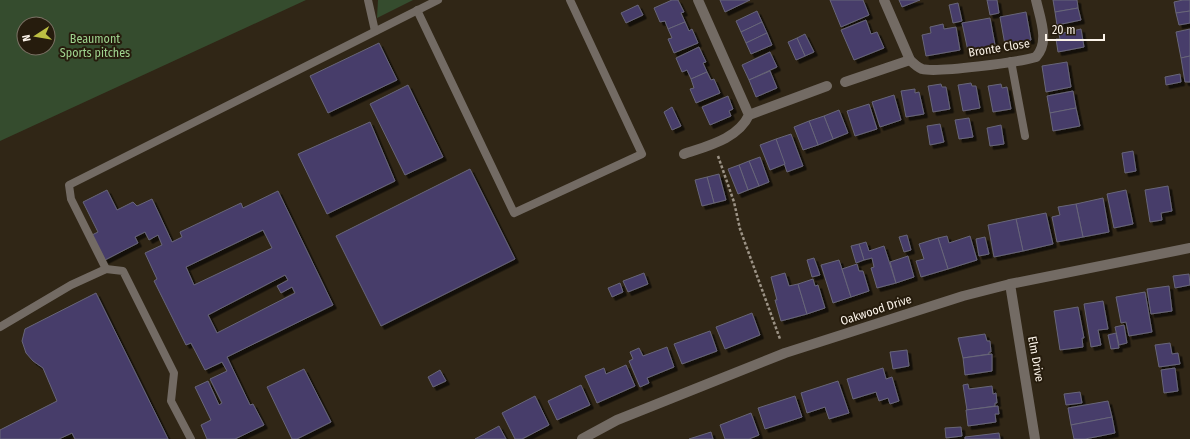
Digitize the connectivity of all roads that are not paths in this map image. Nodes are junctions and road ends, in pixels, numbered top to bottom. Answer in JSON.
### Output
{"nodes":[{"id":1,"x":368,"y":0,"type":"edge"},
{"id":2,"x":438,"y":0,"type":"edge"},
{"id":3,"x":570,"y":0,"type":"edge"},
{"id":4,"x":698,"y":0,"type":"edge"},
{"id":5,"x":884,"y":0,"type":"edge"},
{"id":6,"x":1036,"y":0,"type":"edge"},
{"id":7,"x":417,"y":10,"type":"junction"},
{"id":8,"x":375,"y":31,"type":"junction"},
{"id":9,"x":910,"y":60,"type":"junction"},
{"id":10,"x":1011,"y":61,"type":"junction"},
{"id":11,"x":845,"y":82,"type":"dead end"},
{"id":12,"x":827,"y":86,"type":"dead end"},
{"id":13,"x":749,"y":115,"type":"junction"},
{"id":14,"x":1025,"y":136,"type":"dead end"},
{"id":15,"x":684,"y":154,"type":"dead end"},
{"id":16,"x":1190,"y":248,"type":"edge"},
{"id":17,"x":106,"y":270,"type":"junction"},
{"id":18,"x":1010,"y":284,"type":"junction"},
{"id":19,"x":0,"y":327,"type":"edge"},
{"id":20,"x":190,"y":439,"type":"edge"},
{"id":21,"x":582,"y":439,"type":"edge"},
{"id":22,"x":1035,"y":439,"type":"edge"}],
"edges":[{"from":1,"to":8,"type":"lane"},
{"from":2,"to":7,"type":"lane"},
{"from":3,"to":7,"type":"lane"},
{"from":4,"to":13,"type":"street"},
{"from":5,"to":9,"type":"street"},
{"from":6,"to":10,"type":"street","name":"Bronte Close"},
{"from":7,"to":8,"type":"lane"},
{"from":8,"to":17,"type":"lane"},
{"from":9,"to":10,"type":"street","name":"Bronte Close"},
{"from":9,"to":11,"type":"street"},
{"from":10,"to":14,"type":"lane"},
{"from":12,"to":13,"type":"street"},
{"from":13,"to":15,"type":"street"},
{"from":16,"to":18,"type":"street","name":"Oakwood Drive"},
{"from":17,"to":19,"type":"lane"},
{"from":17,"to":20,"type":"lane"},
{"from":18,"to":21,"type":"street","name":"Oakwood Drive"},
{"from":18,"to":22,"type":"street","name":"Elm Drive"}]}
